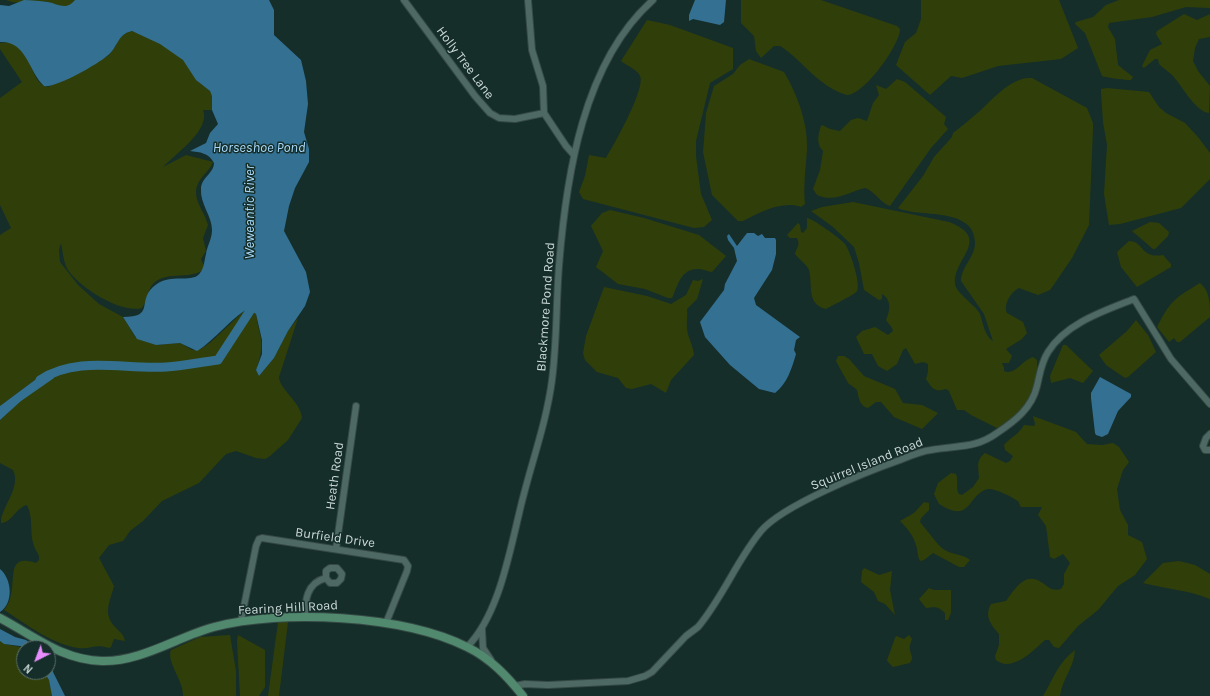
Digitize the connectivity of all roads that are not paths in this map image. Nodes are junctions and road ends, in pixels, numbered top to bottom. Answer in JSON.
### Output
{"nodes":[{"id":1,"x":404,"y":0,"type":"edge"},
{"id":2,"x":528,"y":0,"type":"edge"},
{"id":3,"x":654,"y":0,"type":"edge"},
{"id":4,"x":544,"y":113,"type":"junction"},
{"id":5,"x":574,"y":156,"type":"junction"},
{"id":6,"x":1210,"y":404,"type":"edge"},
{"id":7,"x":356,"y":406,"type":"dead end"},
{"id":8,"x":1210,"y":434,"type":"edge"},
{"id":9,"x":1210,"y":450,"type":"edge"},
{"id":10,"x":336,"y":549,"type":"junction"},
{"id":11,"x":326,"y":578,"type":"dead end"},
{"id":12,"x":304,"y":618,"type":"junction"},
{"id":13,"x":0,"y":619,"type":"edge"},
{"id":14,"x":241,"y":621,"type":"junction"},
{"id":15,"x":386,"y":623,"type":"junction"},
{"id":16,"x":482,"y":629,"type":"junction"},
{"id":17,"x":467,"y":647,"type":"junction"},
{"id":18,"x":495,"y":665,"type":"junction"},
{"id":19,"x":515,"y":686,"type":"junction"},
{"id":20,"x":523,"y":696,"type":"edge"}],
"edges":[{"from":1,"to":4,"type":"street","name":"Holly Tree Lane"},
{"from":2,"to":4,"type":"street"},
{"from":3,"to":5,"type":"street","name":"Blackmore Pond Road"},
{"from":4,"to":5,"type":"street"},
{"from":5,"to":16,"type":"street","name":"Blackmore Pond Road"},
{"from":6,"to":19,"type":"street","name":"Squirrel Island Road"},
{"from":7,"to":10,"type":"street","name":"Heath Road"},
{"from":8,"to":9,"type":"street"},
{"from":10,"to":14,"type":"street","name":"Burfield Drive"},
{"from":10,"to":15,"type":"street","name":"Burfield Drive"},
{"from":11,"to":12,"type":"street"},
{"from":12,"to":14,"type":"main road","name":"Fearing Hill Road"},
{"from":12,"to":15,"type":"main road","name":"Fearing Hill Road"},
{"from":13,"to":14,"type":"main road","name":"Fearing Hill Road"},
{"from":15,"to":17,"type":"main road","name":"Fearing Hill Road"},
{"from":16,"to":17,"type":"street","name":"Blackmore Pond Road"},
{"from":16,"to":18,"type":"street","name":"Blackmore Pond Road"},
{"from":17,"to":18,"type":"main road","name":"Fearing Hill Road"},
{"from":18,"to":19,"type":"main road","name":"Fearing Hill Road"},
{"from":19,"to":20,"type":"main road","name":"Fearing Hill Road"}]}
